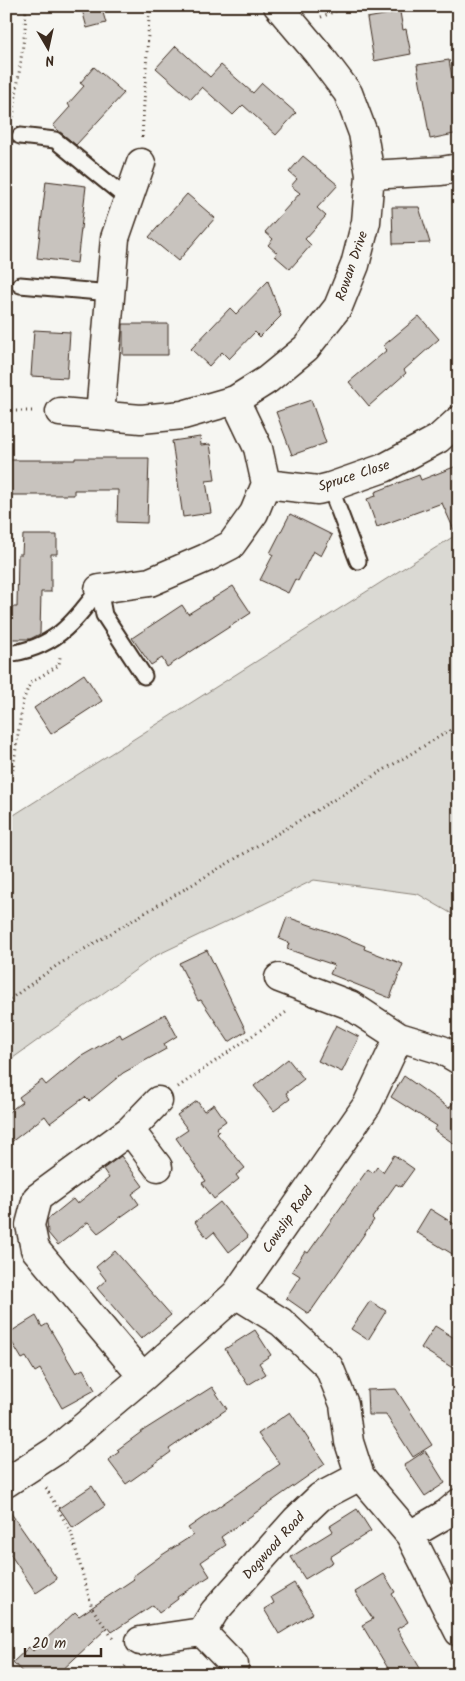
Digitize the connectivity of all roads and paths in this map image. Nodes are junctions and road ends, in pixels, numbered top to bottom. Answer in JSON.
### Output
{"nodes":[{"id":1,"x":26,"y":6,"type":"edge"},
{"id":2,"x":152,"y":6,"type":"edge"},
{"id":3,"x":278,"y":6,"type":"edge"},
{"id":4,"x":14,"y":135,"type":"junction"},
{"id":5,"x":6,"y":163,"type":"edge"},
{"id":6,"x":141,"y":163,"type":"joint"},
{"id":7,"x":459,"y":168,"type":"edge"},
{"id":8,"x":370,"y":175,"type":"junction"},
{"id":9,"x":129,"y":200,"type":"junction"},
{"id":10,"x":20,"y":285,"type":"dead end"},
{"id":11,"x":110,"y":293,"type":"junction"},
{"id":12,"x":235,"y":400,"type":"junction"},
{"id":13,"x":60,"y":412,"type":"dead end"},
{"id":14,"x":100,"y":415,"type":"junction"},
{"id":15,"x":459,"y":420,"type":"edge"},
{"id":16,"x":266,"y":484,"type":"junction"},
{"id":17,"x":330,"y":487,"type":"junction"},
{"id":18,"x":358,"y":561,"type":"dead end"},
{"id":19,"x":99,"y":589,"type":"junction"},
{"id":20,"x":60,"y":635,"type":"junction"},
{"id":21,"x":6,"y":654,"type":"edge"},
{"id":22,"x":144,"y":676,"type":"dead end"},
{"id":23,"x":459,"y":725,"type":"edge"},
{"id":24,"x":6,"y":784,"type":"edge"},
{"id":25,"x":280,"y":978,"type":"dead end"},
{"id":26,"x":315,"y":992,"type":"junction"},
{"id":27,"x":6,"y":1002,"type":"edge"},
{"id":28,"x":399,"y":1037,"type":"junction"},
{"id":29,"x":459,"y":1060,"type":"edge"},
{"id":30,"x":158,"y":1101,"type":"joint"},
{"id":31,"x":130,"y":1130,"type":"junction"},
{"id":32,"x":158,"y":1166,"type":"dead end"},
{"id":33,"x":236,"y":1294,"type":"junction"},
{"id":34,"x":143,"y":1377,"type":"junction"},
{"id":35,"x":33,"y":1465,"type":"junction"},
{"id":36,"x":360,"y":1476,"type":"junction"},
{"id":37,"x":6,"y":1483,"type":"edge"},
{"id":38,"x":459,"y":1503,"type":"edge"},
{"id":39,"x":410,"y":1535,"type":"junction"},
{"id":40,"x":202,"y":1632,"type":"junction"},
{"id":41,"x":459,"y":1632,"type":"edge"},
{"id":42,"x":140,"y":1641,"type":"joint"},
{"id":43,"x":234,"y":1665,"type":"dead end"}],
"edges":[{"from":1,"to":4,"type":"path"},
{"from":2,"to":6,"type":"path"},
{"from":3,"to":8,"type":"street","name":"Rowan Drive"},
{"from":4,"to":5,"type":"path"},
{"from":4,"to":9,"type":"lane"},
{"from":6,"to":9,"type":"street"},
{"from":7,"to":8,"type":"street"},
{"from":8,"to":12,"type":"street","name":"Rowan Drive"},
{"from":9,"to":11,"type":"street"},
{"from":10,"to":11,"type":"lane"},
{"from":11,"to":14,"type":"street"},
{"from":12,"to":14,"type":"street","name":"Rowan Drive"},
{"from":12,"to":16,"type":"street"},
{"from":13,"to":14,"type":"street","name":"Rowan Drive"},
{"from":15,"to":17,"type":"street","name":"Spruce Close"},
{"from":16,"to":17,"type":"street","name":"Spruce Close"},
{"from":16,"to":19,"type":"street"},
{"from":17,"to":18,"type":"lane"},
{"from":19,"to":20,"type":"lane"},
{"from":19,"to":22,"type":"lane"},
{"from":20,"to":21,"type":"lane"},
{"from":20,"to":24,"type":"path"},
{"from":23,"to":27,"type":"path"},
{"from":25,"to":26,"type":"street"},
{"from":26,"to":28,"type":"street"},
{"from":26,"to":30,"type":"path"},
{"from":28,"to":29,"type":"street"},
{"from":28,"to":33,"type":"street","name":"Cowslip Road"},
{"from":30,"to":31,"type":"street"},
{"from":31,"to":32,"type":"street"},
{"from":31,"to":34,"type":"street"},
{"from":33,"to":34,"type":"street","name":"Cowslip Road"},
{"from":33,"to":36,"type":"street"},
{"from":34,"to":35,"type":"street","name":"Cowslip Road"},
{"from":35,"to":37,"type":"street","name":"Cowslip Road"},
{"from":35,"to":42,"type":"path"},
{"from":36,"to":39,"type":"street"},
{"from":36,"to":40,"type":"street","name":"Dogwood Road"},
{"from":38,"to":39,"type":"street"},
{"from":39,"to":41,"type":"street"},
{"from":40,"to":42,"type":"street"},
{"from":40,"to":43,"type":"street"}]}
